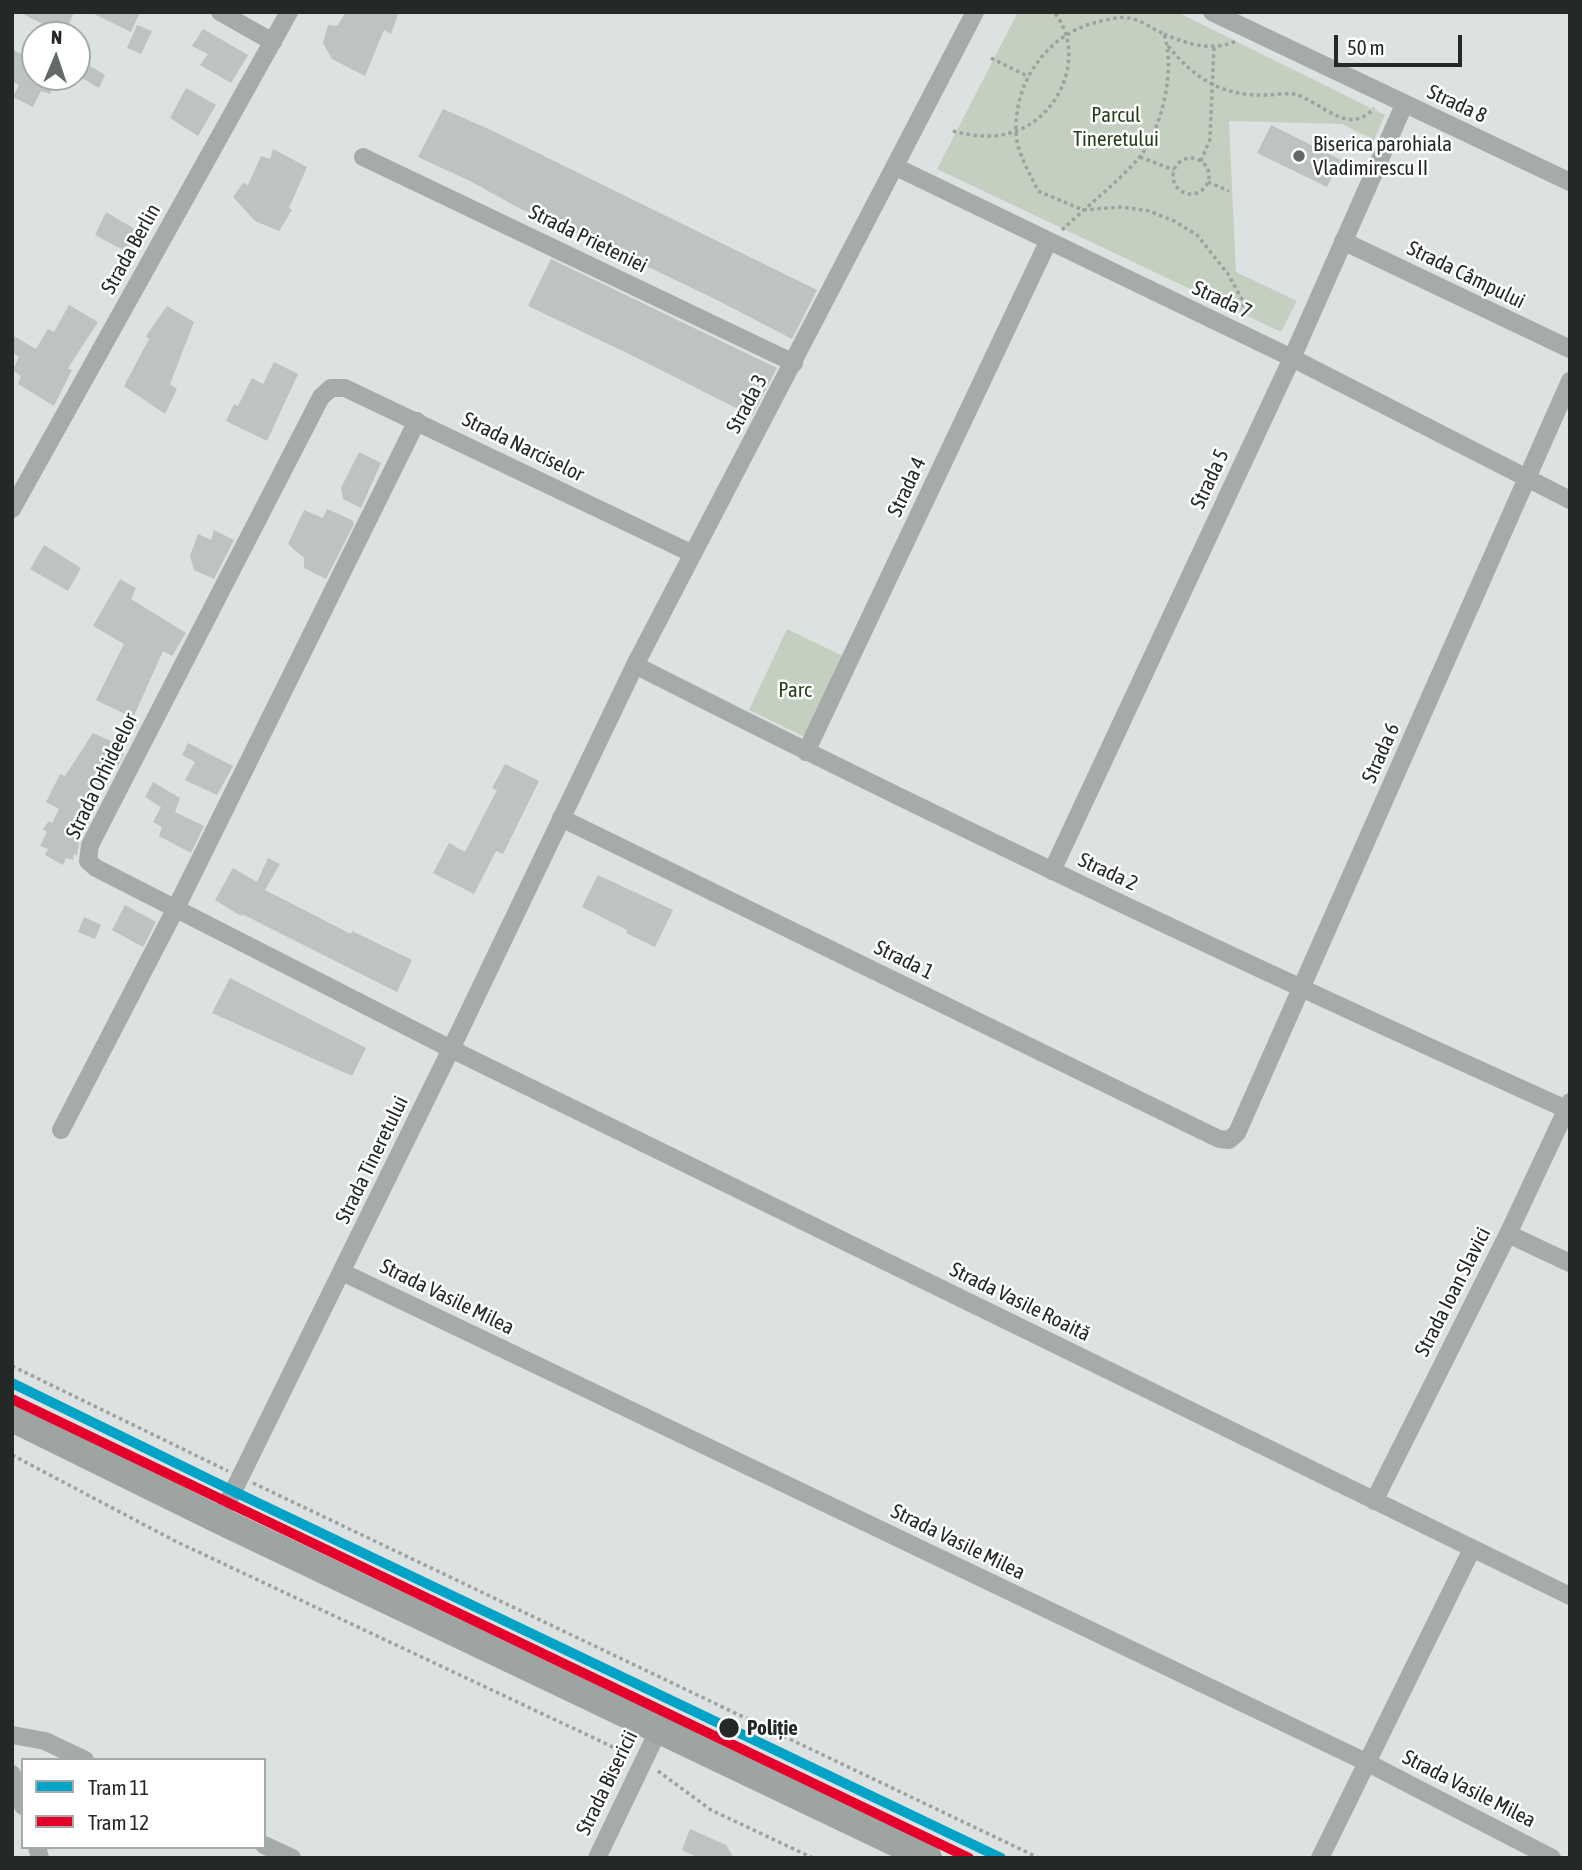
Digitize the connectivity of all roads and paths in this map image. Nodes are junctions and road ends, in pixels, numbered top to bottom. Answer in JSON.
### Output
{"nodes":[{"id":1,"x":220,"y":12,"type":"edge"},
{"id":2,"x":289,"y":12,"type":"edge"},
{"id":3,"x":975,"y":12,"type":"edge"},
{"id":4,"x":1054,"y":12,"type":"edge"},
{"id":5,"x":1212,"y":12,"type":"edge"},
{"id":6,"x":1067,"y":33,"type":"junction"},
{"id":7,"x":1164,"y":34,"type":"junction"},
{"id":8,"x":1237,"y":40,"type":"dead end"},
{"id":9,"x":273,"y":42,"type":"junction"},
{"id":10,"x":1214,"y":46,"type":"junction"},
{"id":11,"x":1168,"y":47,"type":"junction"},
{"id":12,"x":990,"y":58,"type":"dead end"},
{"id":13,"x":1029,"y":77,"type":"junction"},
{"id":14,"x":1211,"y":84,"type":"junction"},
{"id":15,"x":1385,"y":96,"type":"junction"},
{"id":16,"x":1404,"y":105,"type":"junction"},
{"id":17,"x":953,"y":131,"type":"dead end"},
{"id":18,"x":1016,"y":132,"type":"junction"},
{"id":19,"x":363,"y":157,"type":"dead end"},
{"id":20,"x":1140,"y":157,"type":"junction"},
{"id":21,"x":1202,"y":161,"type":"junction"},
{"id":22,"x":896,"y":167,"type":"junction"},
{"id":23,"x":1174,"y":170,"type":"junction"},
{"id":24,"x":1208,"y":182,"type":"junction"},
{"id":25,"x":1570,"y":182,"type":"edge"},
{"id":26,"x":1229,"y":191,"type":"dead end"},
{"id":27,"x":1083,"y":210,"type":"junction"},
{"id":28,"x":1048,"y":242,"type":"junction"},
{"id":29,"x":1343,"y":242,"type":"junction"},
{"id":30,"x":1244,"y":318,"type":"dead end"},
{"id":31,"x":1570,"y":349,"type":"edge"},
{"id":32,"x":1292,"y":358,"type":"junction"},
{"id":33,"x":794,"y":363,"type":"junction"},
{"id":34,"x":1570,"y":381,"type":"edge"},
{"id":35,"x":331,"y":388,"type":"joint"},
{"id":36,"x":417,"y":421,"type":"junction"},
{"id":37,"x":1527,"y":478,"type":"junction"},
{"id":38,"x":1570,"y":500,"type":"edge"},
{"id":39,"x":12,"y":509,"type":"edge"},
{"id":40,"x":693,"y":554,"type":"junction"},
{"id":41,"x":635,"y":665,"type":"junction"},
{"id":42,"x":806,"y":752,"type":"junction"},
{"id":43,"x":561,"y":818,"type":"junction"},
{"id":44,"x":1052,"y":871,"type":"junction"},
{"id":45,"x":176,"y":908,"type":"junction"},
{"id":46,"x":1301,"y":989,"type":"junction"},
{"id":47,"x":451,"y":1049,"type":"junction"},
{"id":48,"x":1568,"y":1106,"type":"edge"},
{"id":49,"x":61,"y":1130,"type":"dead end"},
{"id":50,"x":1229,"y":1140,"type":"joint"},
{"id":51,"x":1508,"y":1234,"type":"junction"},
{"id":52,"x":1570,"y":1263,"type":"edge"},
{"id":53,"x":342,"y":1272,"type":"junction"},
{"id":54,"x":12,"y":1366,"type":"edge"},
{"id":55,"x":12,"y":1418,"type":"edge"},
{"id":56,"x":12,"y":1455,"type":"edge"},
{"id":57,"x":240,"y":1477,"type":"junction"},
{"id":58,"x":1374,"y":1501,"type":"junction"},
{"id":59,"x":219,"y":1520,"type":"junction"},
{"id":60,"x":1472,"y":1549,"type":"junction"},
{"id":61,"x":1570,"y":1596,"type":"edge"},
{"id":62,"x":659,"y":1729,"type":"junction"},
{"id":63,"x":12,"y":1735,"type":"edge"},
{"id":64,"x":81,"y":1758,"type":"edge"},
{"id":65,"x":645,"y":1761,"type":"junction"},
{"id":66,"x":1368,"y":1763,"type":"junction"},
{"id":67,"x":12,"y":1774,"type":"edge"},
{"id":68,"x":21,"y":1800,"type":"edge"},
{"id":69,"x":266,"y":1846,"type":"edge"},
{"id":70,"x":292,"y":1858,"type":"edge"},
{"id":71,"x":597,"y":1858,"type":"edge"},
{"id":72,"x":813,"y":1858,"type":"edge"},
{"id":73,"x":928,"y":1858,"type":"edge"},
{"id":74,"x":1040,"y":1858,"type":"edge"},
{"id":75,"x":1320,"y":1858,"type":"edge"},
{"id":76,"x":1552,"y":1858,"type":"edge"}],
"edges":[{"from":1,"to":9,"type":"street"},
{"from":2,"to":9,"type":"street","name":"Strada Berlin"},
{"from":3,"to":22,"type":"street","name":"Strada 3"},
{"from":4,"to":6,"type":"path"},
{"from":5,"to":15,"type":"street","name":"Strada 8"},
{"from":6,"to":7,"type":"path"},
{"from":6,"to":13,"type":"path"},
{"from":6,"to":18,"type":"path"},
{"from":7,"to":10,"type":"path"},
{"from":7,"to":11,"type":"path"},
{"from":8,"to":10,"type":"path"},
{"from":9,"to":39,"type":"street","name":"Strada Berlin"},
{"from":10,"to":14,"type":"path"},
{"from":11,"to":14,"type":"path"},
{"from":11,"to":20,"type":"path"},
{"from":12,"to":13,"type":"path"},
{"from":13,"to":18,"type":"path"},
{"from":14,"to":15,"type":"path"},
{"from":14,"to":21,"type":"path"},
{"from":15,"to":16,"type":"street","name":"Strada 8"},
{"from":16,"to":25,"type":"street","name":"Strada 8"},
{"from":16,"to":29,"type":"street","name":"Strada 5"},
{"from":17,"to":18,"type":"path"},
{"from":18,"to":27,"type":"path"},
{"from":19,"to":33,"type":"street","name":"Strada Prieteniei"},
{"from":20,"to":23,"type":"path"},
{"from":20,"to":27,"type":"path"},
{"from":21,"to":23,"type":"path"},
{"from":21,"to":24,"type":"path"},
{"from":22,"to":28,"type":"street","name":"Strada 7"},
{"from":22,"to":33,"type":"street","name":"Strada 3"},
{"from":23,"to":24,"type":"path"},
{"from":24,"to":26,"type":"path"},
{"from":27,"to":28,"type":"path"},
{"from":27,"to":30,"type":"path"},
{"from":28,"to":32,"type":"street","name":"Strada 7"},
{"from":28,"to":42,"type":"street","name":"Strada 4"},
{"from":29,"to":31,"type":"street","name":"Strada Câmpului"},
{"from":29,"to":32,"type":"street","name":"Strada 5"},
{"from":32,"to":37,"type":"street","name":"Strada 7"},
{"from":32,"to":44,"type":"street","name":"Strada 5"},
{"from":33,"to":40,"type":"street","name":"Strada 3"},
{"from":34,"to":37,"type":"street","name":"Strada 6"},
{"from":35,"to":36,"type":"street","name":"Strada Narciselor"},
{"from":35,"to":45,"type":"street","name":"Strada Orhideelor"},
{"from":36,"to":40,"type":"street","name":"Strada Narciselor"},
{"from":36,"to":45,"type":"street"},
{"from":37,"to":38,"type":"street","name":"Strada 7"},
{"from":37,"to":46,"type":"street","name":"Strada 6"},
{"from":40,"to":41,"type":"street","name":"Strada 3"},
{"from":41,"to":42,"type":"street","name":"Strada 2"},
{"from":41,"to":43,"type":"street","name":"Strada 3"},
{"from":42,"to":44,"type":"street","name":"Strada 2"},
{"from":43,"to":47,"type":"street","name":"Strada Tineretului"},
{"from":43,"to":50,"type":"street","name":"Strada 1"},
{"from":44,"to":46,"type":"street","name":"Strada 2"},
{"from":45,"to":47,"type":"street","name":"Strada Orhideelor"},
{"from":45,"to":49,"type":"street"},
{"from":46,"to":48,"type":"street","name":"Strada 2"},
{"from":46,"to":50,"type":"street","name":"Strada 6"},
{"from":47,"to":53,"type":"street","name":"Strada Tineretului"},
{"from":47,"to":58,"type":"street","name":"Strada Vasile Roaită"},
{"from":48,"to":51,"type":"street","name":"Strada Ioan Slavici"},
{"from":51,"to":52,"type":"street"},
{"from":51,"to":58,"type":"street","name":"Strada Ioan Slavici"},
{"from":53,"to":57,"type":"street","name":"Strada Tineretului"},
{"from":53,"to":66,"type":"street","name":"Strada Vasile Milea"},
{"from":54,"to":57,"type":"path"},
{"from":55,"to":59,"type":"main road"},
{"from":56,"to":65,"type":"path"},
{"from":57,"to":59,"type":"street","name":"Strada Tineretului"},
{"from":57,"to":74,"type":"path"},
{"from":58,"to":60,"type":"street","name":"Strada Vasile Roaită"},
{"from":59,"to":62,"type":"main road"},
{"from":60,"to":61,"type":"street","name":"Strada Vasile Roaită"},
{"from":60,"to":66,"type":"street"},
{"from":62,"to":65,"type":"street","name":"Strada Bisericii"},
{"from":62,"to":73,"type":"main road"},
{"from":63,"to":64,"type":"street"},
{"from":65,"to":71,"type":"street","name":"Strada Bisericii"},
{"from":65,"to":72,"type":"path"},
{"from":66,"to":75,"type":"street"},
{"from":66,"to":76,"type":"street","name":"Strada Vasile Milea"},
{"from":67,"to":68,"type":"street"},
{"from":69,"to":70,"type":"street"}]}
